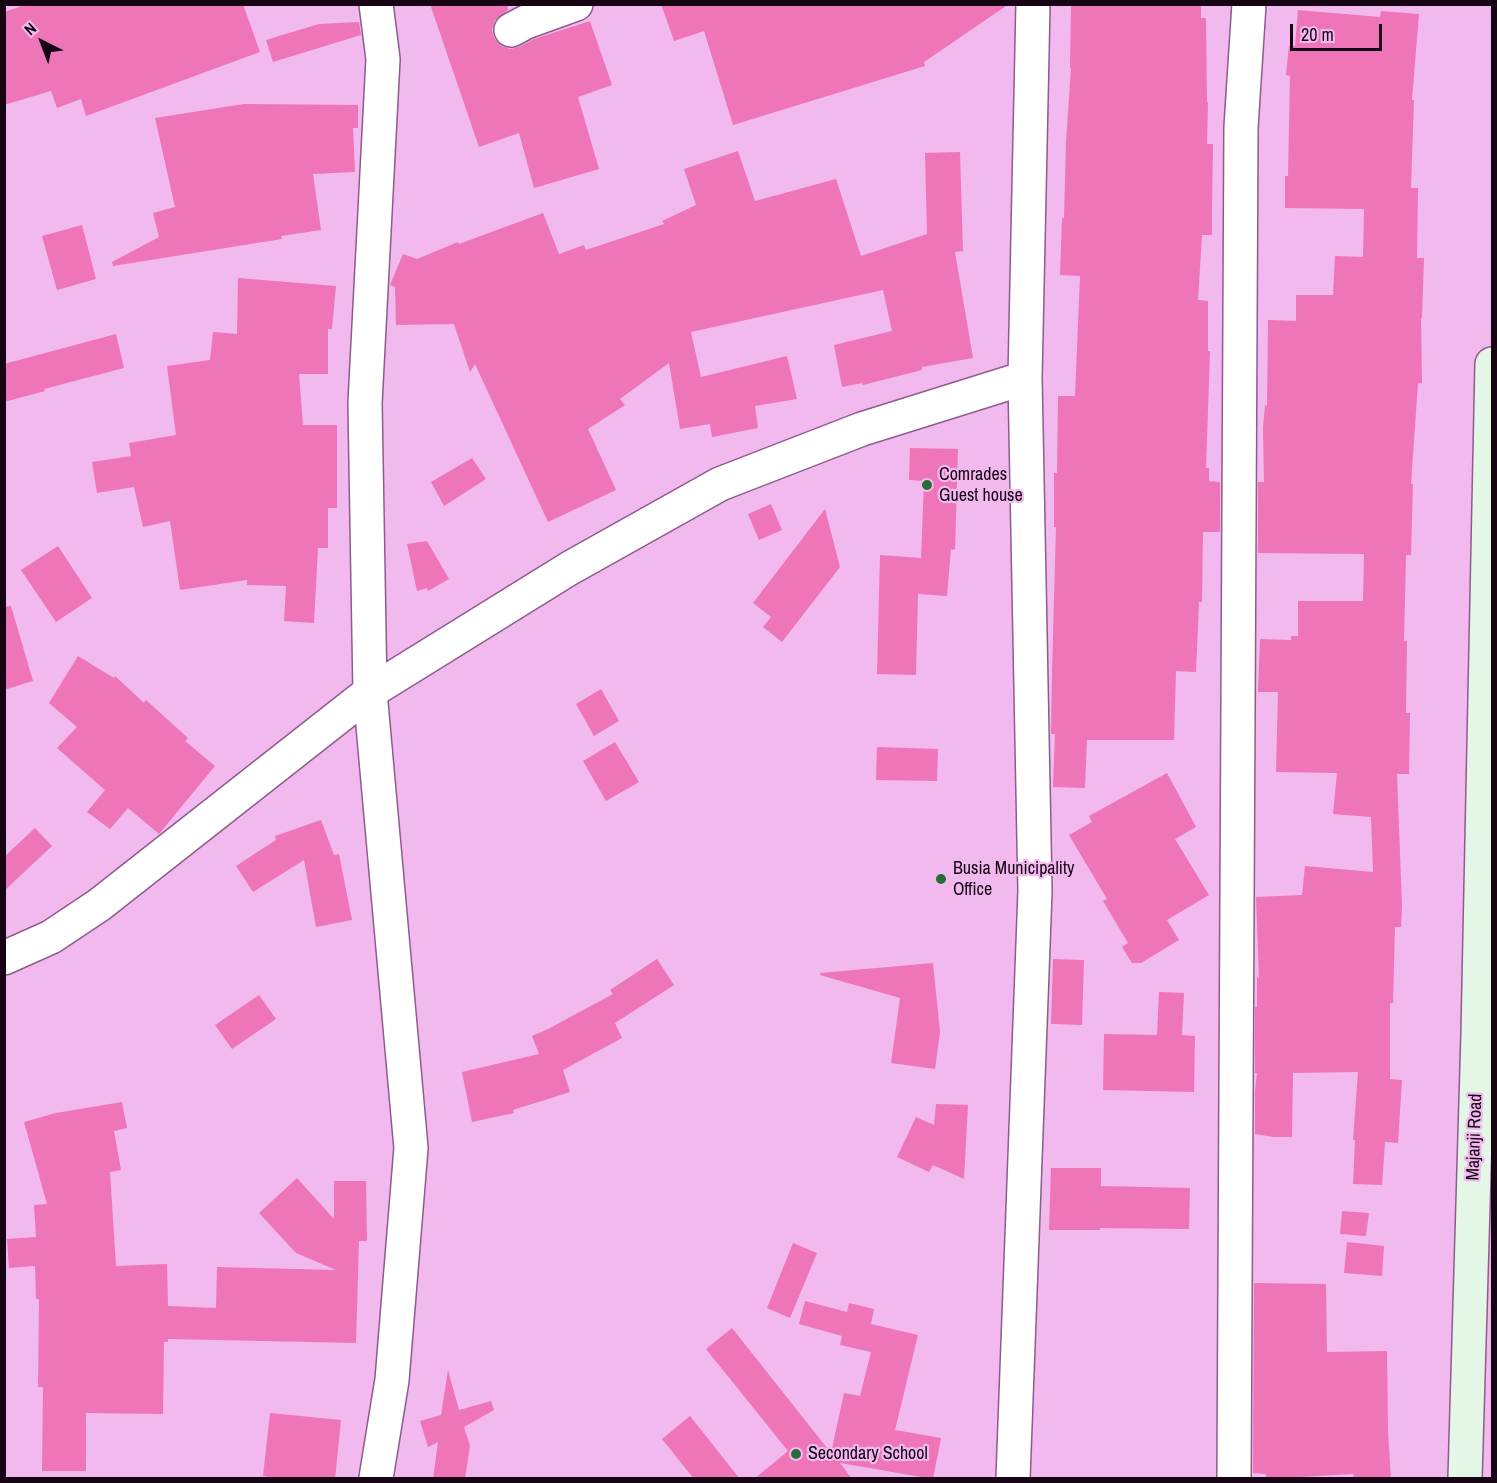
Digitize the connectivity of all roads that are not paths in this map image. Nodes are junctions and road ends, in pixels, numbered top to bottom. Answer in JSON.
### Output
{"nodes":[{"id":1,"x":376,"y":4,"type":"edge"},
{"id":2,"x":576,"y":4,"type":"edge"},
{"id":3,"x":1033,"y":4,"type":"edge"},
{"id":4,"x":1249,"y":4,"type":"edge"},
{"id":5,"x":511,"y":30,"type":"dead end"},
{"id":6,"x":1492,"y":364,"type":"edge"},
{"id":7,"x":1025,"y":378,"type":"junction"},
{"id":8,"x":370,"y":692,"type":"junction"},
{"id":9,"x":4,"y":958,"type":"edge"},
{"id":10,"x":1485,"y":1034,"type":"edge"},
{"id":11,"x":376,"y":1479,"type":"edge"},
{"id":12,"x":1013,"y":1479,"type":"edge"},
{"id":13,"x":1234,"y":1479,"type":"edge"},
{"id":14,"x":1465,"y":1479,"type":"edge"}],
"edges":[{"from":1,"to":8,"type":"street"},
{"from":2,"to":5,"type":"street"},
{"from":3,"to":7,"type":"street"},
{"from":4,"to":13,"type":"street"},
{"from":6,"to":10,"type":"main road","name":"Majanji Road"},
{"from":7,"to":8,"type":"street"},
{"from":7,"to":12,"type":"street"},
{"from":8,"to":9,"type":"street"},
{"from":8,"to":11,"type":"street"},
{"from":10,"to":14,"type":"main road","name":"Majanji Road"}]}
